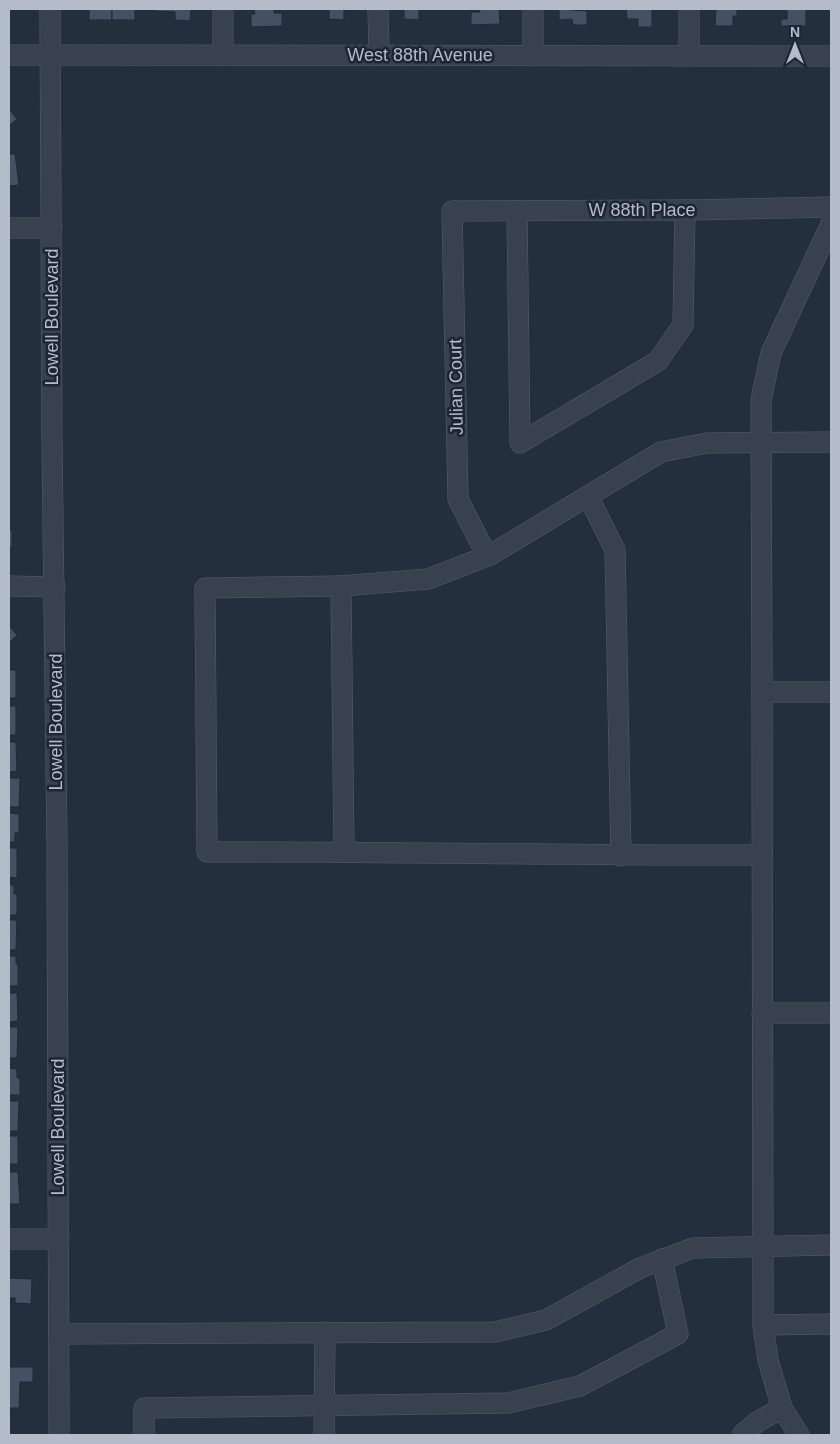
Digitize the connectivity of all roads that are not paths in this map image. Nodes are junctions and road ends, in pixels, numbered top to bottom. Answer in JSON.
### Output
{"nodes":[{"id":1,"x":50,"y":9,"type":"edge"},
{"id":2,"x":223,"y":9,"type":"edge"},
{"id":3,"x":378,"y":9,"type":"edge"},
{"id":4,"x":533,"y":9,"type":"edge"},
{"id":5,"x":688,"y":9,"type":"edge"},
{"id":6,"x":9,"y":55,"type":"edge"},
{"id":7,"x":223,"y":55,"type":"junction"},
{"id":8,"x":379,"y":55,"type":"junction"},
{"id":9,"x":689,"y":55,"type":"junction"},
{"id":10,"x":50,"y":56,"type":"junction"},
{"id":11,"x":533,"y":56,"type":"junction"},
{"id":12,"x":831,"y":56,"type":"edge"},
{"id":13,"x":831,"y":207,"type":"edge"},
{"id":14,"x":685,"y":210,"type":"junction"},
{"id":15,"x":517,"y":211,"type":"junction"},
{"id":16,"x":452,"y":212,"type":"joint"},
{"id":17,"x":831,"y":224,"type":"edge"},
{"id":18,"x":9,"y":228,"type":"edge"},
{"id":19,"x":52,"y":228,"type":"junction"},
{"id":20,"x":761,"y":442,"type":"junction"},
{"id":21,"x":831,"y":442,"type":"edge"},
{"id":22,"x":588,"y":496,"type":"junction"},
{"id":23,"x":487,"y":556,"type":"junction"},
{"id":24,"x":9,"y":586,"type":"edge"},
{"id":25,"x":341,"y":586,"type":"junction"},
{"id":26,"x":55,"y":587,"type":"junction"},
{"id":27,"x":762,"y":692,"type":"junction"},
{"id":28,"x":831,"y":692,"type":"edge"},
{"id":29,"x":344,"y":851,"type":"junction"},
{"id":30,"x":762,"y":855,"type":"junction"},
{"id":31,"x":621,"y":856,"type":"junction"},
{"id":32,"x":762,"y":1013,"type":"junction"},
{"id":33,"x":831,"y":1013,"type":"edge"},
{"id":34,"x":9,"y":1238,"type":"edge"},
{"id":35,"x":59,"y":1239,"type":"junction"},
{"id":36,"x":831,"y":1245,"type":"edge"},
{"id":37,"x":762,"y":1246,"type":"junction"},
{"id":38,"x":662,"y":1260,"type":"junction"},
{"id":39,"x":831,"y":1324,"type":"edge"},
{"id":40,"x":763,"y":1325,"type":"junction"},
{"id":41,"x":325,"y":1332,"type":"junction"},
{"id":42,"x":59,"y":1334,"type":"junction"},
{"id":43,"x":324,"y":1404,"type":"junction"},
{"id":44,"x":782,"y":1408,"type":"junction"},
{"id":45,"x":59,"y":1435,"type":"edge"},
{"id":46,"x":144,"y":1435,"type":"edge"},
{"id":47,"x":324,"y":1435,"type":"edge"},
{"id":48,"x":742,"y":1435,"type":"edge"},
{"id":49,"x":798,"y":1435,"type":"edge"}],
"edges":[{"from":1,"to":10,"type":"street","name":"Lowell Boulevard"},
{"from":2,"to":7,"type":"street"},
{"from":3,"to":8,"type":"street"},
{"from":4,"to":11,"type":"street"},
{"from":5,"to":9,"type":"street"},
{"from":6,"to":10,"type":"street","name":"West 88th Avenue"},
{"from":7,"to":8,"type":"street","name":"West 88th Avenue"},
{"from":7,"to":10,"type":"street","name":"West 88th Avenue"},
{"from":8,"to":11,"type":"street","name":"West 88th Avenue"},
{"from":9,"to":11,"type":"street","name":"West 88th Avenue"},
{"from":9,"to":12,"type":"street","name":"West 88th Avenue"},
{"from":10,"to":19,"type":"street","name":"Lowell Boulevard"},
{"from":13,"to":14,"type":"street","name":"W 88th Place"},
{"from":14,"to":15,"type":"street","name":"W 88th Place"},
{"from":14,"to":15,"type":"street"},
{"from":15,"to":16,"type":"street","name":"W 88th Place"},
{"from":16,"to":23,"type":"street","name":"Julian Court"},
{"from":17,"to":20,"type":"street"},
{"from":18,"to":19,"type":"street"},
{"from":19,"to":26,"type":"street","name":"Lowell Boulevard"},
{"from":20,"to":21,"type":"street"},
{"from":20,"to":22,"type":"street"},
{"from":20,"to":27,"type":"street"},
{"from":22,"to":23,"type":"street"},
{"from":22,"to":31,"type":"street"},
{"from":23,"to":25,"type":"street"},
{"from":24,"to":26,"type":"street"},
{"from":25,"to":29,"type":"street"},
{"from":25,"to":29,"type":"street"},
{"from":26,"to":35,"type":"street","name":"Lowell Boulevard"},
{"from":27,"to":28,"type":"street"},
{"from":27,"to":30,"type":"street"},
{"from":29,"to":31,"type":"street"},
{"from":30,"to":31,"type":"street"},
{"from":30,"to":32,"type":"street"},
{"from":32,"to":33,"type":"street"},
{"from":32,"to":37,"type":"street"},
{"from":34,"to":35,"type":"street"},
{"from":35,"to":42,"type":"street","name":"Lowell Boulevard"},
{"from":36,"to":37,"type":"street"},
{"from":37,"to":38,"type":"street"},
{"from":37,"to":40,"type":"street"},
{"from":38,"to":41,"type":"street"},
{"from":38,"to":43,"type":"street"},
{"from":39,"to":40,"type":"street"},
{"from":40,"to":44,"type":"street"},
{"from":41,"to":42,"type":"street"},
{"from":41,"to":43,"type":"street"},
{"from":42,"to":45,"type":"street","name":"Lowell Boulevard"},
{"from":43,"to":46,"type":"street"},
{"from":43,"to":47,"type":"street"},
{"from":44,"to":48,"type":"street"},
{"from":44,"to":49,"type":"street"}]}
